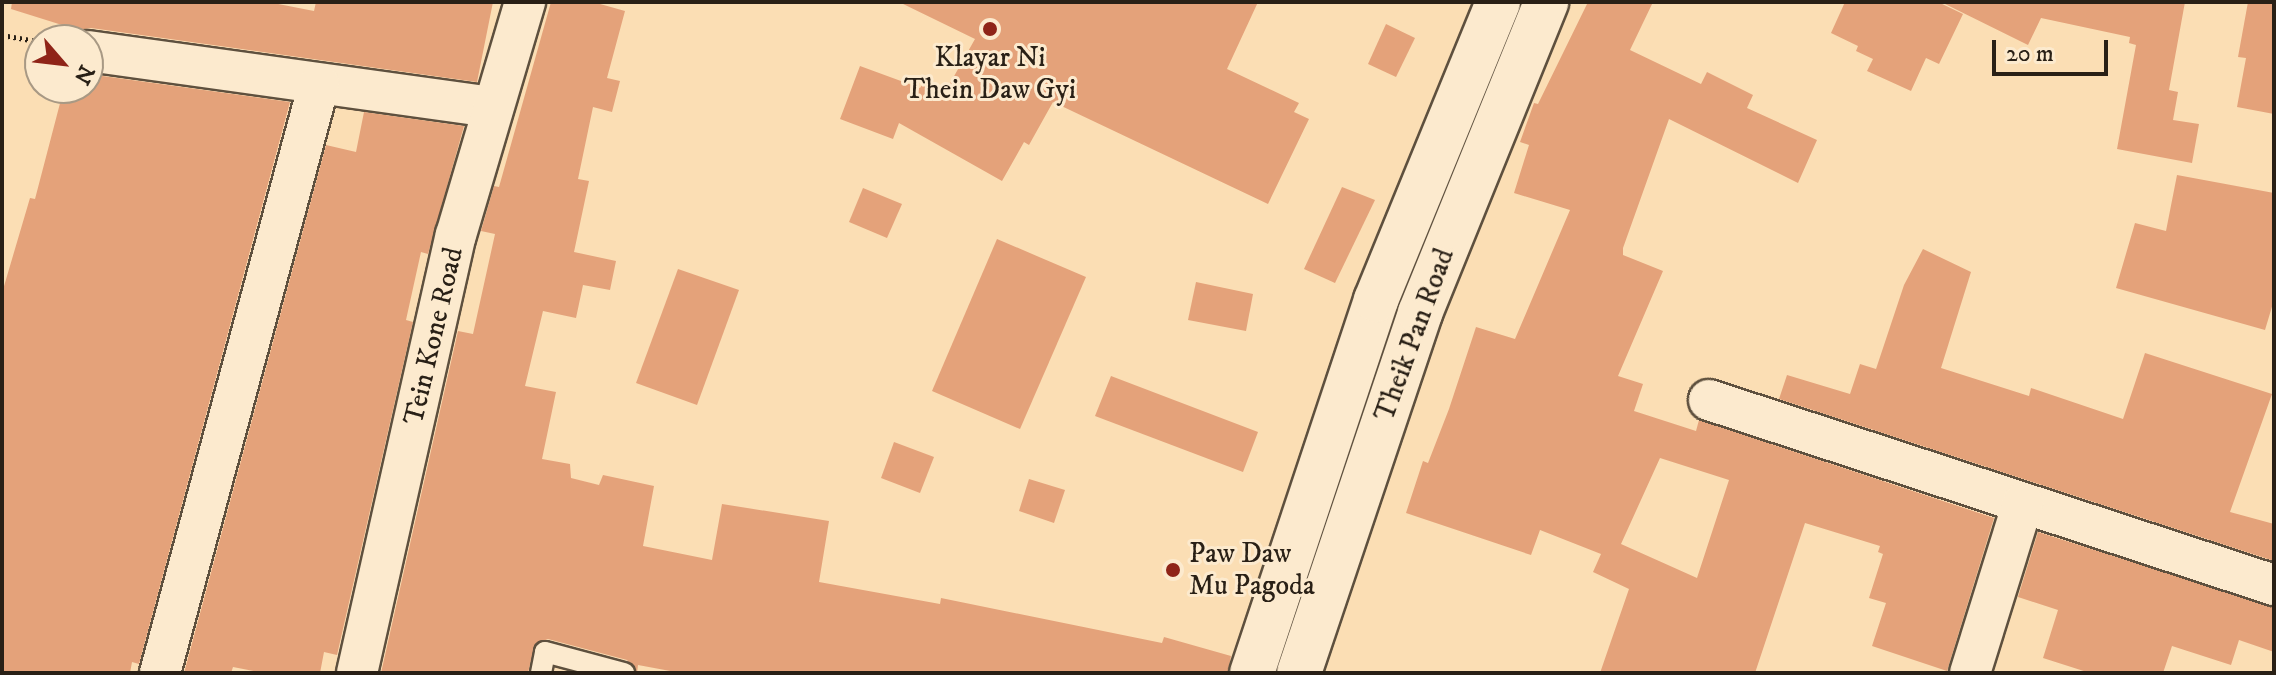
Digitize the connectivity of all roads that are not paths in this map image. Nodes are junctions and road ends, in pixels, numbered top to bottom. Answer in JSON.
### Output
{"nodes":[{"id":1,"x":525,"y":2,"type":"edge"},
{"id":2,"x":1498,"y":2,"type":"edge"},
{"id":3,"x":1546,"y":2,"type":"edge"},
{"id":4,"x":104,"y":53,"type":"edge"},
{"id":5,"x":319,"y":84,"type":"junction"},
{"id":6,"x":492,"y":107,"type":"junction"},
{"id":7,"x":1709,"y":400,"type":"dead end"},
{"id":8,"x":2023,"y":503,"type":"junction"},
{"id":9,"x":2274,"y":585,"type":"edge"},
{"id":10,"x":160,"y":673,"type":"edge"},
{"id":11,"x":357,"y":673,"type":"edge"},
{"id":12,"x":541,"y":673,"type":"edge"},
{"id":13,"x":624,"y":673,"type":"edge"},
{"id":14,"x":1252,"y":673,"type":"edge"},
{"id":15,"x":1299,"y":673,"type":"edge"},
{"id":16,"x":1970,"y":673,"type":"edge"}],
"edges":[{"from":1,"to":6,"type":"street","name":"Tein Kone Road"},
{"from":2,"to":14,"type":"street","name":"Theik Pan Road"},
{"from":3,"to":15,"type":"street","name":"Theik Pan Road"},
{"from":4,"to":5,"type":"street"},
{"from":5,"to":6,"type":"street"},
{"from":5,"to":10,"type":"street"},
{"from":6,"to":11,"type":"street","name":"Tein Kone Road"},
{"from":7,"to":8,"type":"street"},
{"from":8,"to":9,"type":"street"},
{"from":8,"to":16,"type":"street"},
{"from":12,"to":13,"type":"lane"}]}
